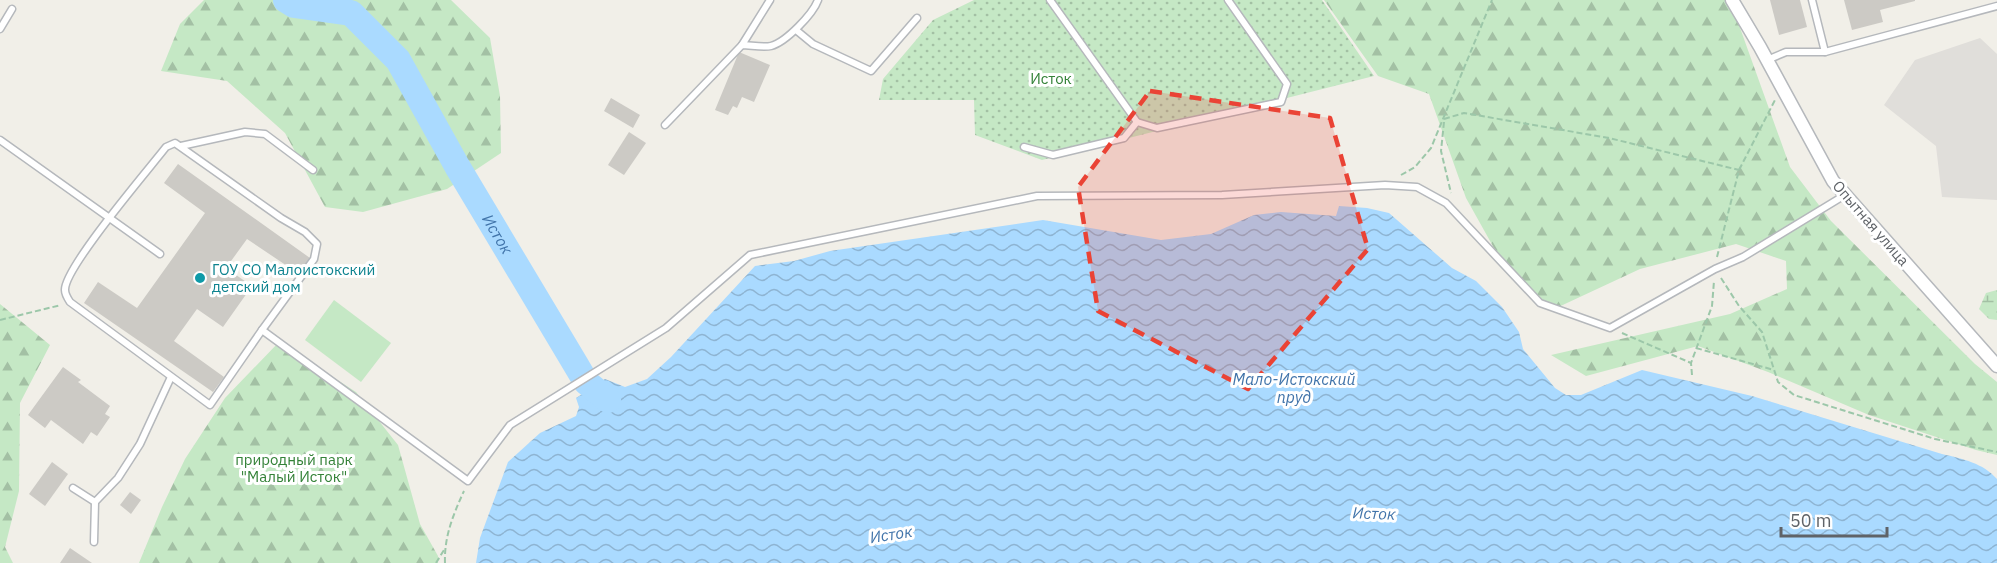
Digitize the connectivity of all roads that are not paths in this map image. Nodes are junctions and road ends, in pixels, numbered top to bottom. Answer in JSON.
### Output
{"nodes":[{"id":1,"x":770,"y":0,"type":"edge"},
{"id":2,"x":818,"y":0,"type":"edge"},
{"id":3,"x":1050,"y":0,"type":"edge"},
{"id":4,"x":1228,"y":0,"type":"edge"},
{"id":5,"x":1732,"y":0,"type":"edge"},
{"id":6,"x":1812,"y":0,"type":"edge"},
{"id":7,"x":1997,"y":6,"type":"edge"},
{"id":8,"x":12,"y":9,"type":"dead end"},
{"id":9,"x":917,"y":18,"type":"dead end"},
{"id":10,"x":0,"y":29,"type":"edge"},
{"id":11,"x":796,"y":30,"type":"junction"},
{"id":12,"x":742,"y":45,"type":"junction"},
{"id":13,"x":1825,"y":52,"type":"junction"},
{"id":14,"x":1767,"y":60,"type":"junction"},
{"id":15,"x":1137,"y":122,"type":"junction"},
{"id":16,"x":664,"y":125,"type":"dead end"},
{"id":17,"x":0,"y":140,"type":"edge"},
{"id":18,"x":182,"y":146,"type":"junction"},
{"id":19,"x":1024,"y":147,"type":"dead end"},
{"id":20,"x":313,"y":170,"type":"dead end"},
{"id":21,"x":1845,"y":195,"type":"junction"},
{"id":22,"x":109,"y":218,"type":"junction"},
{"id":23,"x":160,"y":254,"type":"dead end"},
{"id":24,"x":262,"y":330,"type":"junction"},
{"id":25,"x":1997,"y":366,"type":"edge"},
{"id":26,"x":171,"y":377,"type":"junction"},
{"id":27,"x":73,"y":488,"type":"dead end"},
{"id":28,"x":95,"y":502,"type":"junction"},
{"id":29,"x":94,"y":542,"type":"dead end"}],
"edges":[{"from":1,"to":12,"type":"lane"},
{"from":2,"to":11,"type":"lane"},
{"from":3,"to":15,"type":"lane"},
{"from":4,"to":15,"type":"lane"},
{"from":5,"to":14,"type":"street","name":"Опытная улица"},
{"from":6,"to":13,"type":"lane"},
{"from":7,"to":13,"type":"lane"},
{"from":8,"to":10,"type":"lane"},
{"from":9,"to":11,"type":"lane"},
{"from":11,"to":12,"type":"lane"},
{"from":12,"to":16,"type":"lane"},
{"from":13,"to":14,"type":"lane"},
{"from":14,"to":21,"type":"street","name":"Опытная улица"},
{"from":15,"to":19,"type":"lane"},
{"from":17,"to":22,"type":"lane"},
{"from":18,"to":20,"type":"lane"},
{"from":18,"to":22,"type":"lane"},
{"from":18,"to":24,"type":"lane"},
{"from":21,"to":24,"type":"lane"},
{"from":21,"to":25,"type":"street","name":"Опытная улица"},
{"from":22,"to":23,"type":"lane"},
{"from":22,"to":26,"type":"lane"},
{"from":24,"to":26,"type":"lane"},
{"from":26,"to":28,"type":"lane"},
{"from":27,"to":28,"type":"lane"},
{"from":28,"to":29,"type":"lane"}]}
